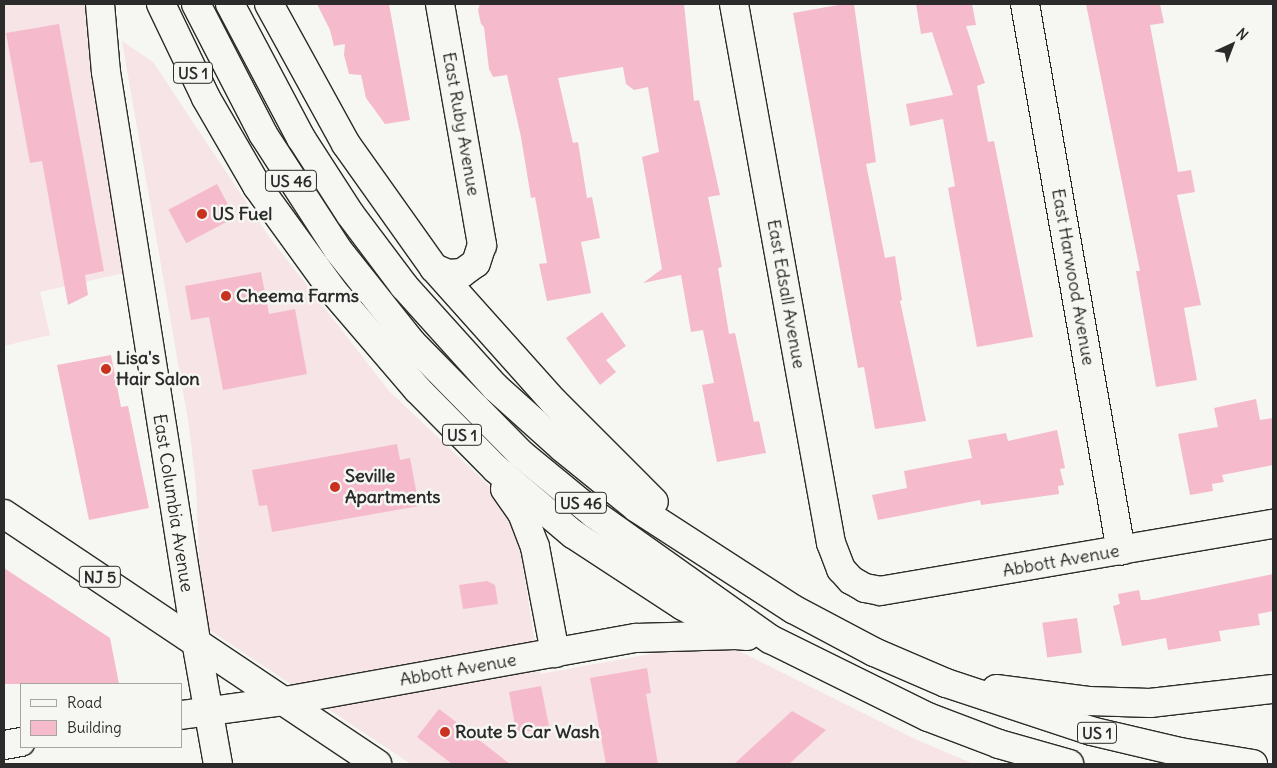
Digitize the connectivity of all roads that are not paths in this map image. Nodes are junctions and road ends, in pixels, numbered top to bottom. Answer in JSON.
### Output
{"nodes":[{"id":1,"x":100,"y":4,"type":"edge"},
{"id":2,"x":161,"y":4,"type":"edge"},
{"id":3,"x":196,"y":4,"type":"edge"},
{"id":4,"x":230,"y":4,"type":"edge"},
{"id":5,"x":269,"y":4,"type":"edge"},
{"id":6,"x":440,"y":4,"type":"edge"},
{"id":7,"x":734,"y":4,"type":"edge"},
{"id":8,"x":1024,"y":4,"type":"edge"},
{"id":9,"x":434,"y":268,"type":"junction"},
{"id":10,"x":471,"y":444,"type":"junction"},
{"id":11,"x":4,"y":514,"type":"edge"},
{"id":12,"x":1273,"y":524,"type":"edge"},
{"id":13,"x":1121,"y":551,"type":"junction"},
{"id":14,"x":715,"y":561,"type":"junction"},
{"id":15,"x":851,"y":580,"type":"joint"},
{"id":16,"x":736,"y":635,"type":"junction"},
{"id":17,"x":770,"y":639,"type":"junction"},
{"id":18,"x":196,"y":641,"type":"junction"},
{"id":19,"x":555,"y":654,"type":"junction"},
{"id":20,"x":946,"y":683,"type":"junction"},
{"id":21,"x":1273,"y":690,"type":"edge"},
{"id":22,"x":284,"y":701,"type":"junction"},
{"id":23,"x":208,"y":710,"type":"junction"},
{"id":24,"x":182,"y":714,"type":"edge"},
{"id":25,"x":20,"y":742,"type":"edge"},
{"id":26,"x":4,"y":744,"type":"edge"},
{"id":27,"x":999,"y":744,"type":"junction"},
{"id":28,"x":218,"y":764,"type":"edge"},
{"id":29,"x":377,"y":764,"type":"edge"},
{"id":30,"x":1039,"y":764,"type":"edge"},
{"id":31,"x":1069,"y":764,"type":"edge"},
{"id":32,"x":1253,"y":764,"type":"edge"}],
"edges":[{"from":1,"to":18,"type":"main road","name":"East Columbia Avenue"},
{"from":2,"to":10,"type":"main road","number":"US 1"},
{"from":3,"to":17,"type":"main road","number":"US 46"},
{"from":4,"to":14,"type":"main road","number":"US 46"},
{"from":5,"to":9,"type":"main road","number":"US 1"},
{"from":6,"to":9,"type":"main road","name":"East Ruby Avenue"},
{"from":7,"to":15,"type":"main road","name":"East Edsall Avenue"},
{"from":8,"to":13,"type":"main road","name":"East Harwood Avenue"},
{"from":9,"to":14,"type":"main road","number":"US 1"},
{"from":10,"to":16,"type":"main road","number":"US 1"},
{"from":10,"to":19,"type":"main road"},
{"from":11,"to":18,"type":"main road","number":"NJ 5"},
{"from":12,"to":13,"type":"main road","name":"Abbott Avenue"},
{"from":13,"to":15,"type":"main road","name":"Abbott Avenue"},
{"from":14,"to":20,"type":"main road","number":"US 1"},
{"from":16,"to":17,"type":"main road","number":"US 1"},
{"from":16,"to":19,"type":"main road","name":"Abbott Avenue"},
{"from":17,"to":27,"type":"main road","number":"US 1"},
{"from":18,"to":22,"type":"main road","number":"NJ 5"},
{"from":18,"to":23,"type":"main road","name":"East Columbia Avenue"},
{"from":19,"to":22,"type":"main road","name":"Abbott Avenue"},
{"from":20,"to":21,"type":"main road"},
{"from":20,"to":32,"type":"main road","number":"US 1"},
{"from":22,"to":23,"type":"main road","name":"Abbott Avenue"},
{"from":22,"to":29,"type":"main road","number":"NJ 5"},
{"from":23,"to":24,"type":"main road","name":"Abbott Avenue"},
{"from":23,"to":28,"type":"main road","name":"East Columbia Avenue"},
{"from":25,"to":26,"type":"main road"},
{"from":27,"to":30,"type":"main road"},
{"from":27,"to":31,"type":"main road","number":"US 1"}]}
